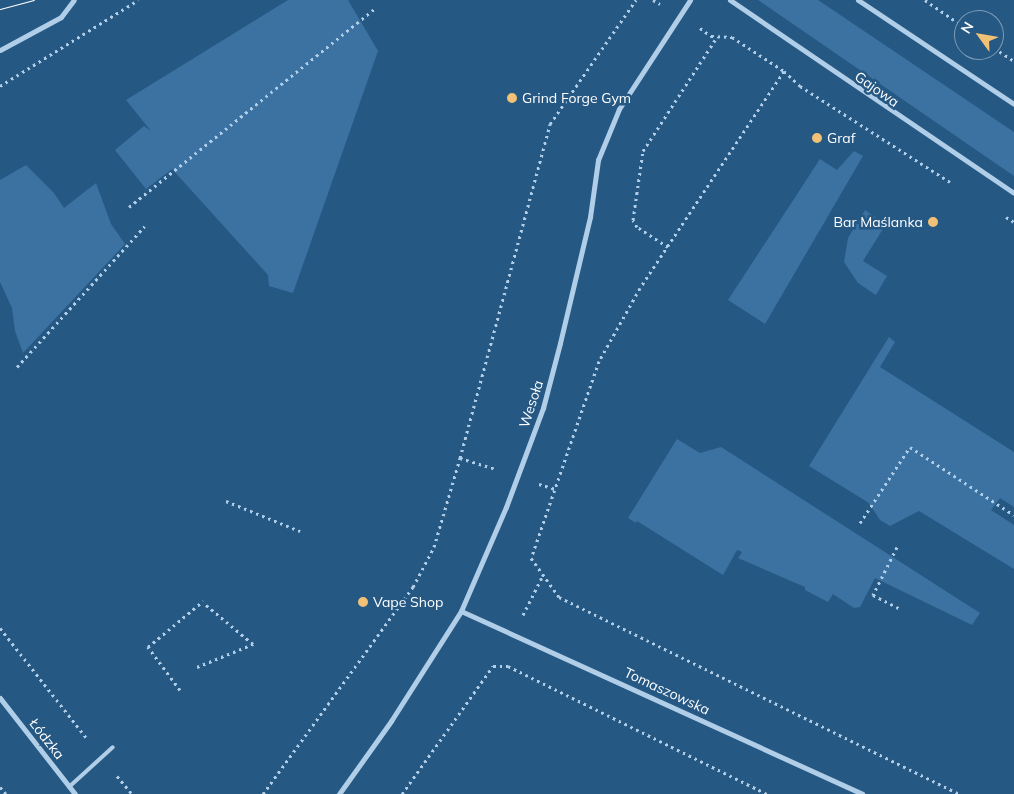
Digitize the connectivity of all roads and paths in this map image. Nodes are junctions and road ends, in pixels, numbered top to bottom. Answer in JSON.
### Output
{"nodes":[{"id":1,"x":74,"y":0,"type":"edge"},
{"id":2,"x":138,"y":0,"type":"edge"},
{"id":3,"x":636,"y":0,"type":"edge"},
{"id":4,"x":653,"y":0,"type":"edge"},
{"id":5,"x":690,"y":0,"type":"edge"},
{"id":6,"x":730,"y":0,"type":"edge"},
{"id":7,"x":858,"y":0,"type":"edge"},
{"id":8,"x":925,"y":0,"type":"edge"},
{"id":9,"x":374,"y":10,"type":"dead end"},
{"id":10,"x":679,"y":16,"type":"junction"},
{"id":11,"x":954,"y":20,"type":"edge"},
{"id":12,"x":718,"y":36,"type":"junction"},
{"id":13,"x":0,"y":50,"type":"edge"},
{"id":14,"x":784,"y":71,"type":"junction"},
{"id":15,"x":0,"y":86,"type":"edge"},
{"id":16,"x":1014,"y":104,"type":"edge"},
{"id":17,"x":959,"y":187,"type":"dead end"},
{"id":18,"x":1014,"y":193,"type":"edge"},
{"id":19,"x":129,"y":207,"type":"dead end"},
{"id":20,"x":998,"y":212,"type":"dead end"},
{"id":21,"x":1014,"y":222,"type":"edge"},
{"id":22,"x":145,"y":226,"type":"dead end"},
{"id":23,"x":668,"y":247,"type":"junction"},
{"id":24,"x":17,"y":367,"type":"dead end"},
{"id":25,"x":460,"y":458,"type":"junction"},
{"id":26,"x":518,"y":477,"type":"junction"},
{"id":27,"x":555,"y":489,"type":"junction"},
{"id":28,"x":226,"y":501,"type":"dead end"},
{"id":29,"x":1014,"y":515,"type":"edge"},
{"id":30,"x":860,"y":523,"type":"dead end"},
{"id":31,"x":300,"y":531,"type":"dead end"},
{"id":32,"x":897,"y":547,"type":"dead end"},
{"id":33,"x":900,"y":608,"type":"dead end"},
{"id":34,"x":461,"y":611,"type":"junction"},
{"id":35,"x":0,"y":628,"type":"edge"},
{"id":36,"x":197,"y":667,"type":"dead end"},
{"id":37,"x":180,"y":690,"type":"dead end"},
{"id":38,"x":0,"y":698,"type":"edge"},
{"id":39,"x":113,"y":748,"type":"dead end"},
{"id":40,"x":102,"y":757,"type":"junction"},
{"id":41,"x":0,"y":787,"type":"edge"},
{"id":42,"x":69,"y":787,"type":"junction"},
{"id":43,"x":6,"y":794,"type":"edge"},
{"id":44,"x":76,"y":794,"type":"edge"},
{"id":45,"x":132,"y":794,"type":"edge"},
{"id":46,"x":263,"y":794,"type":"edge"},
{"id":47,"x":340,"y":794,"type":"edge"},
{"id":48,"x":402,"y":794,"type":"edge"},
{"id":49,"x":767,"y":794,"type":"edge"},
{"id":50,"x":862,"y":794,"type":"edge"},
{"id":51,"x":960,"y":794,"type":"edge"}],
"edges":[{"from":1,"to":13,"type":"street"},
{"from":2,"to":15,"type":"path"},
{"from":3,"to":25,"type":"path"},
{"from":4,"to":10,"type":"path"},
{"from":5,"to":10,"type":"street","name":"Wesoła"},
{"from":6,"to":18,"type":"street","name":"Gajowa"},
{"from":7,"to":16,"type":"street"},
{"from":8,"to":11,"type":"path"},
{"from":9,"to":19,"type":"path"},
{"from":10,"to":12,"type":"path"},
{"from":10,"to":26,"type":"street","name":"Wesoła"},
{"from":12,"to":14,"type":"path"},
{"from":12,"to":23,"type":"path"},
{"from":14,"to":17,"type":"path"},
{"from":14,"to":23,"type":"path"},
{"from":20,"to":21,"type":"path"},
{"from":22,"to":24,"type":"path"},
{"from":23,"to":27,"type":"path"},
{"from":25,"to":26,"type":"path"},
{"from":25,"to":46,"type":"path"},
{"from":26,"to":27,"type":"path"},
{"from":26,"to":34,"type":"street","name":"Wesoła"},
{"from":27,"to":51,"type":"path"},
{"from":28,"to":31,"type":"path"},
{"from":29,"to":30,"type":"path"},
{"from":32,"to":33,"type":"path"},
{"from":34,"to":47,"type":"street","name":"Wesoła"},
{"from":34,"to":50,"type":"street","name":"Tomaszowska"},
{"from":35,"to":40,"type":"path"},
{"from":36,"to":37,"type":"path"},
{"from":38,"to":42,"type":"street","name":"Łódzka"},
{"from":39,"to":40,"type":"lane"},
{"from":40,"to":42,"type":"lane"},
{"from":40,"to":45,"type":"path"},
{"from":41,"to":43,"type":"path"},
{"from":42,"to":44,"type":"street","name":"Łódzka"},
{"from":48,"to":49,"type":"path"}]}
